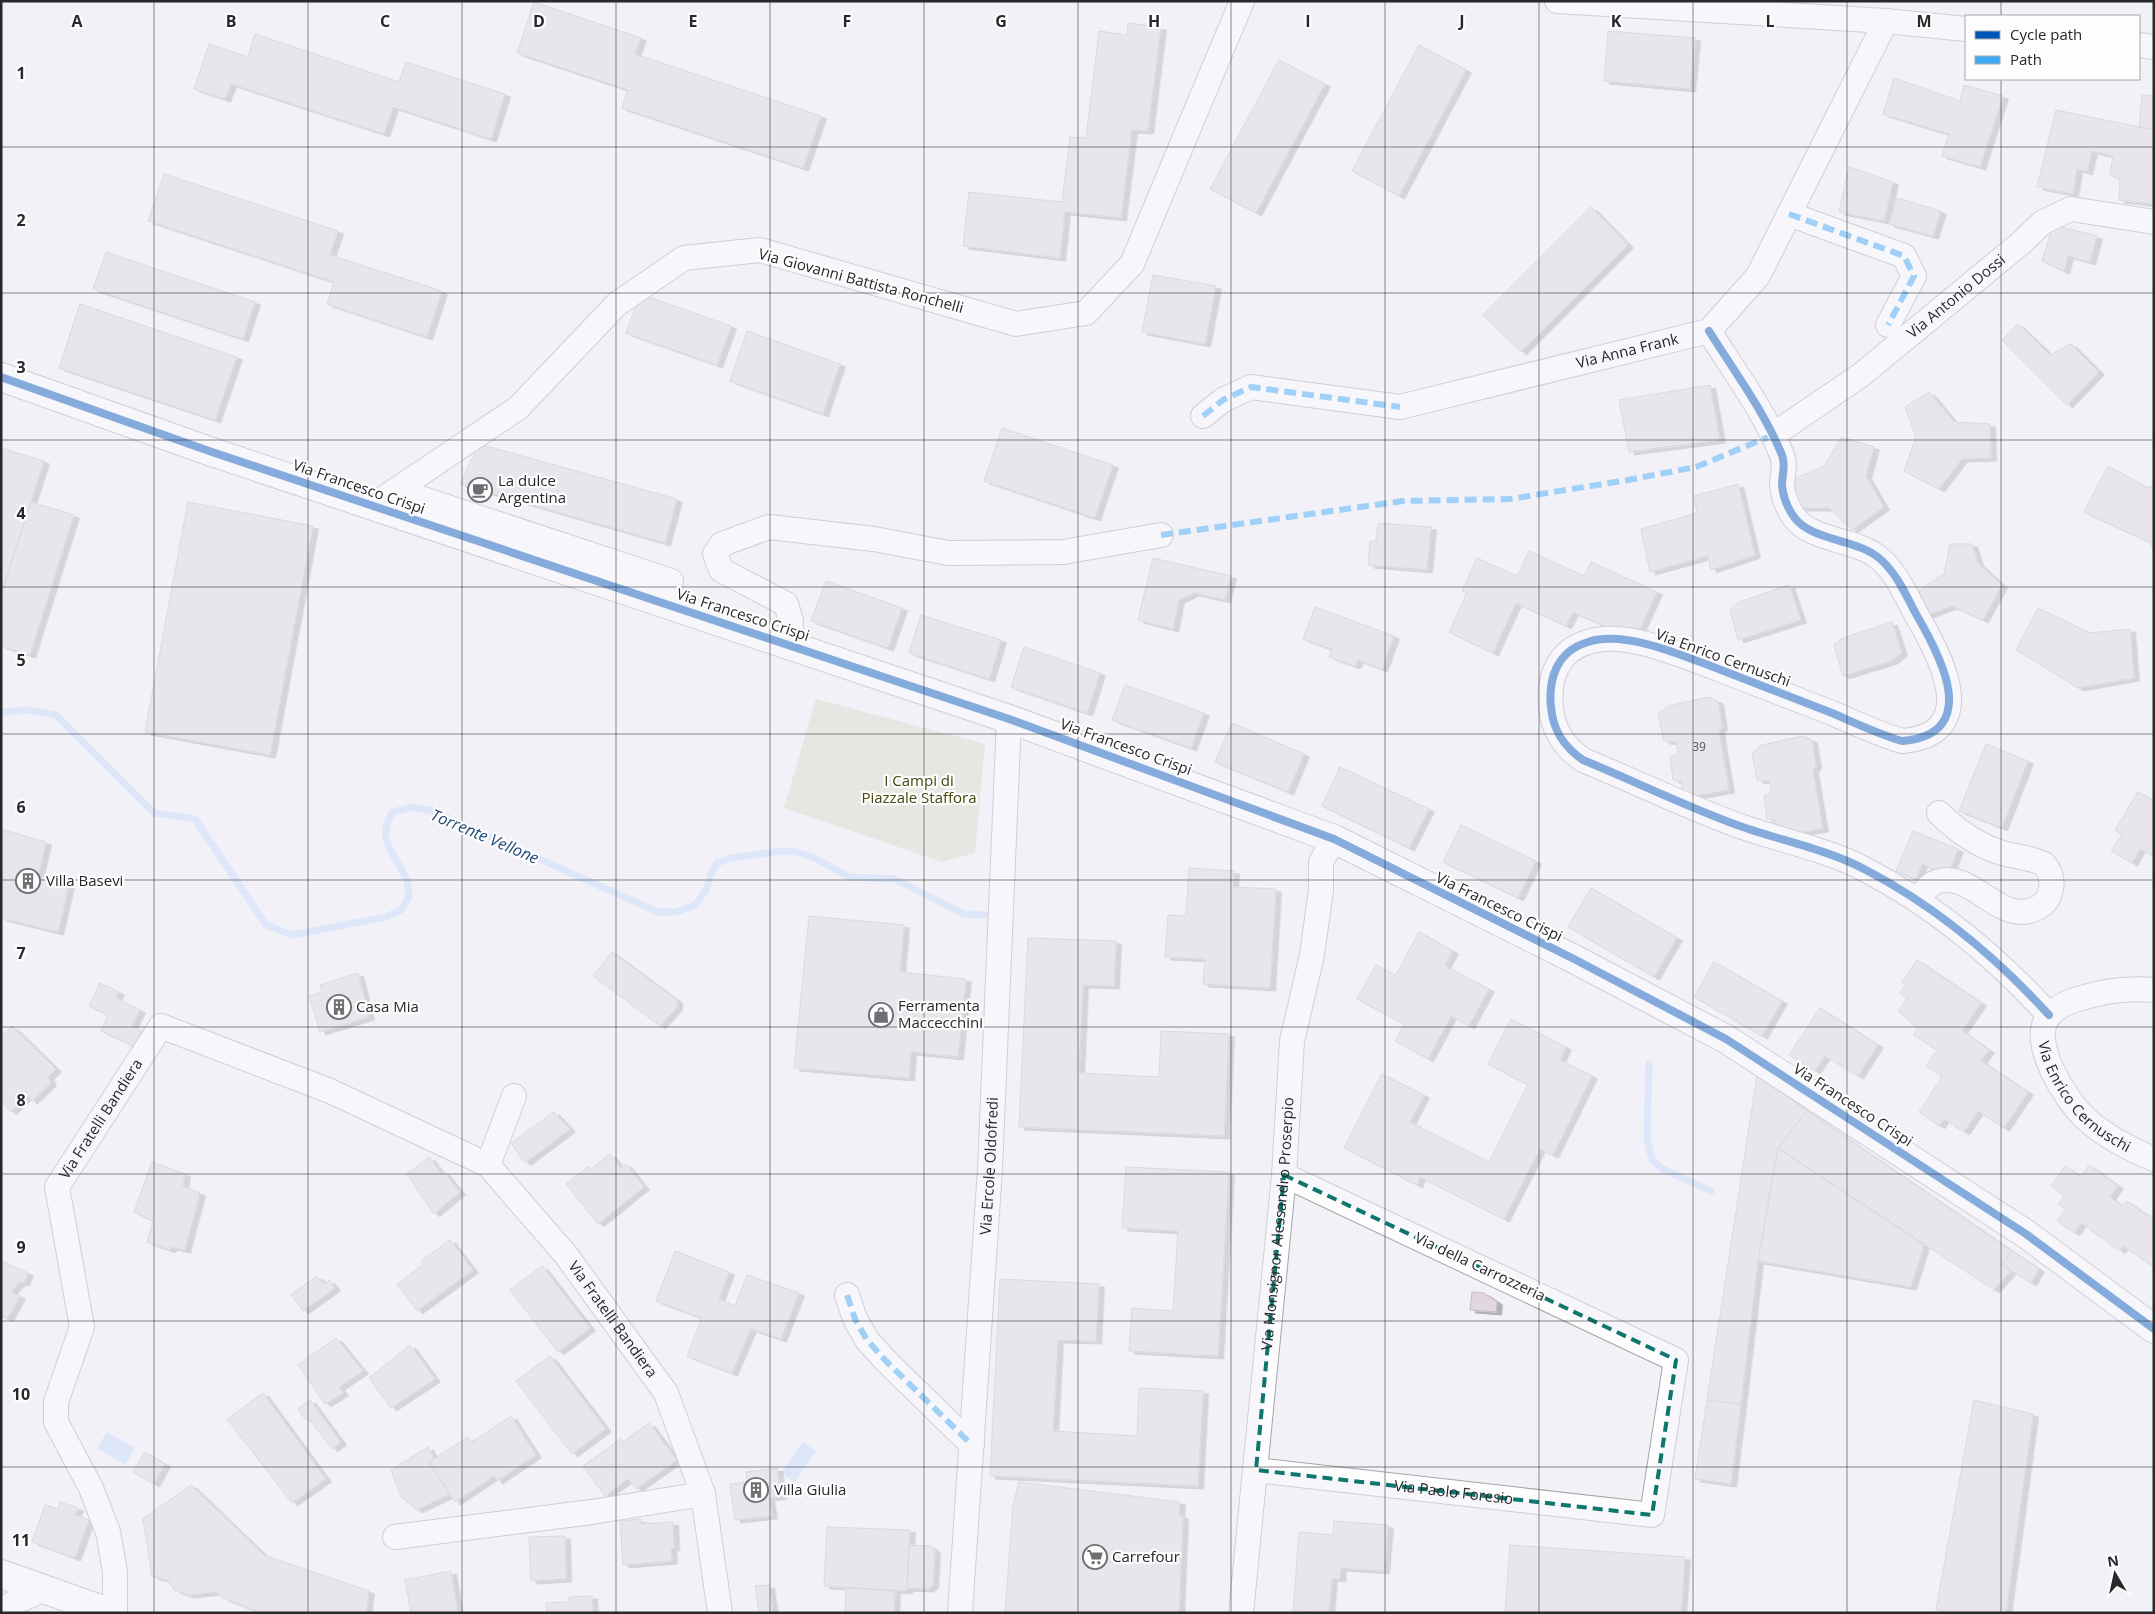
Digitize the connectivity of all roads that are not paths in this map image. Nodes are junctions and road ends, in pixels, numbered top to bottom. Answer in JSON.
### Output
{"nodes":[{"id":1,"x":1242,"y":1,"type":"edge"},
{"id":2,"x":1557,"y":1,"type":"edge"},
{"id":3,"x":1886,"y":22,"type":"junction"},
{"id":4,"x":1965,"y":29,"type":"edge"},
{"id":5,"x":2140,"y":45,"type":"edge"},
{"id":6,"x":2154,"y":46,"type":"edge"},
{"id":7,"x":1789,"y":214,"type":"junction"},
{"id":8,"x":2154,"y":222,"type":"edge"},
{"id":9,"x":1888,"y":325,"type":"dead end"},
{"id":10,"x":1709,"y":331,"type":"junction"},
{"id":11,"x":1,"y":377,"type":"edge"},
{"id":12,"x":1,"y":395,"type":"edge"},
{"id":13,"x":87,"y":409,"type":"junction"},
{"id":14,"x":1203,"y":416,"type":"dead end"},
{"id":15,"x":1773,"y":435,"type":"junction"},
{"id":16,"x":396,"y":490,"type":"junction"},
{"id":17,"x":372,"y":506,"type":"junction"},
{"id":18,"x":1161,"y":535,"type":"dead end"},
{"id":19,"x":666,"y":604,"type":"junction"},
{"id":20,"x":790,"y":644,"type":"junction"},
{"id":21,"x":1009,"y":719,"type":"junction"},
{"id":22,"x":1939,"y":813,"type":"dead end"},
{"id":23,"x":1334,"y":839,"type":"junction"},
{"id":24,"x":1918,"y":901,"type":"junction"},
{"id":25,"x":2154,"y":990,"type":"edge"},
{"id":26,"x":2050,"y":1015,"type":"junction"},
{"id":27,"x":514,"y":1096,"type":"dead end"},
{"id":28,"x":2154,"y":1159,"type":"edge"},
{"id":29,"x":488,"y":1165,"type":"junction"},
{"id":30,"x":1284,"y":1175,"type":"junction"},
{"id":31,"x":846,"y":1295,"type":"dead end"},
{"id":32,"x":2154,"y":1329,"type":"edge"},
{"id":33,"x":972,"y":1445,"type":"junction"},
{"id":34,"x":1256,"y":1470,"type":"junction"},
{"id":35,"x":703,"y":1494,"type":"junction"},
{"id":36,"x":1652,"y":1515,"type":"joint"},
{"id":37,"x":395,"y":1537,"type":"dead end"},
{"id":38,"x":1,"y":1574,"type":"edge"},
{"id":39,"x":44,"y":1589,"type":"junction"},
{"id":40,"x":1,"y":1609,"type":"edge"},
{"id":41,"x":113,"y":1613,"type":"edge"},
{"id":42,"x":720,"y":1613,"type":"edge"},
{"id":43,"x":960,"y":1613,"type":"edge"},
{"id":44,"x":1241,"y":1613,"type":"edge"}],
"edges":[{"from":1,"to":16,"type":"street","name":"Via Giovanni Battista Ronchelli"},
{"from":2,"to":3,"type":"street"},
{"from":3,"to":4,"type":"street"},
{"from":3,"to":7,"type":"street"},
{"from":5,"to":6,"type":"street"},
{"from":7,"to":9,"type":"street"},
{"from":7,"to":10,"type":"street"},
{"from":8,"to":15,"type":"street","name":"Via Antonio Dossi"},
{"from":10,"to":14,"type":"street","name":"Via Anna Frank"},
{"from":10,"to":15,"type":"street","name":"Via Enrico Cernuschi"},
{"from":11,"to":13,"type":"street","name":"Via Francesco Crispi"},
{"from":12,"to":13,"type":"street","name":"Via Francesco Crispi"},
{"from":13,"to":17,"type":"street","name":"Via Francesco Crispi"},
{"from":15,"to":24,"type":"street","name":"Via Enrico Cernuschi"},
{"from":16,"to":17,"type":"street","name":"Via Giovanni Battista Ronchelli"},
{"from":16,"to":19,"type":"street"},
{"from":17,"to":19,"type":"street","name":"Via Francesco Crispi"},
{"from":18,"to":20,"type":"street"},
{"from":19,"to":20,"type":"street","name":"Via Francesco Crispi"},
{"from":20,"to":21,"type":"street","name":"Via Francesco Crispi"},
{"from":21,"to":23,"type":"street","name":"Via Francesco Crispi"},
{"from":21,"to":33,"type":"street","name":"Via Ercole Oldofredi"},
{"from":22,"to":24,"type":"street"},
{"from":23,"to":30,"type":"street","name":"Via Monsignor Alessandro Proserpio"},
{"from":23,"to":32,"type":"street","name":"Via Francesco Crispi"},
{"from":24,"to":26,"type":"street","name":"Via Enrico Cernuschi"},
{"from":25,"to":26,"type":"street","name":"Via Enrico Cernuschi"},
{"from":26,"to":28,"type":"street","name":"Via Enrico Cernuschi"},
{"from":27,"to":29,"type":"street"},
{"from":29,"to":35,"type":"street","name":"Via Fratelli Bandiera"},
{"from":29,"to":41,"type":"street","name":"Via Fratelli Bandiera"},
{"from":30,"to":34,"type":"street","name":"Via Monsignor Alessandro Proserpio"},
{"from":30,"to":36,"type":"street","name":"Via della Carrozzeria"},
{"from":31,"to":33,"type":"street"},
{"from":33,"to":43,"type":"street","name":"Via Ercole Oldofredi"},
{"from":34,"to":36,"type":"street","name":"Via Paolo Foresio"},
{"from":34,"to":44,"type":"street","name":"Via Monsignor Alessandro Proserpio"},
{"from":35,"to":37,"type":"street"},
{"from":35,"to":42,"type":"street","name":"Via Fratelli Bandiera"},
{"from":38,"to":39,"type":"street"},
{"from":39,"to":40,"type":"street"},
{"from":39,"to":41,"type":"street"}]}
